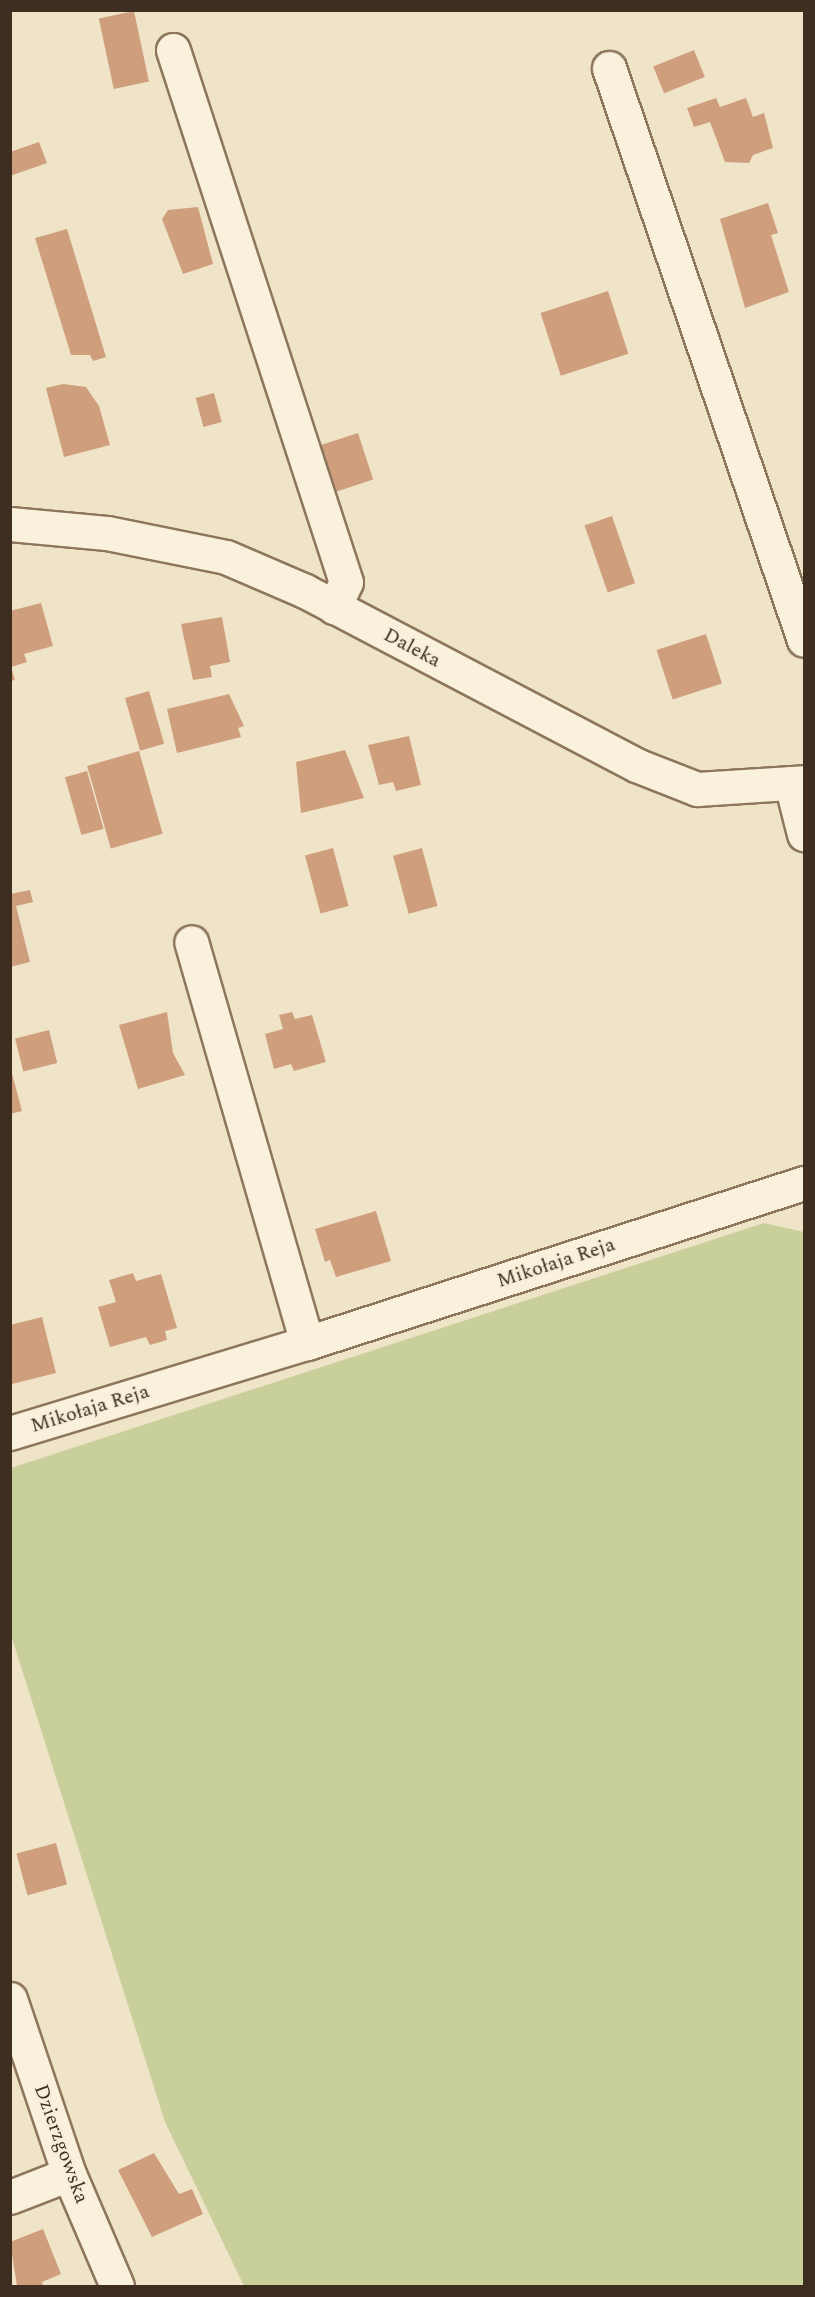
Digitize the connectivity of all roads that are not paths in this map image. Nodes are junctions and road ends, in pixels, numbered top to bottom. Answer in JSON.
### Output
{"nodes":[{"id":1,"x":173,"y":50,"type":"dead end"},
{"id":2,"x":609,"y":68,"type":"dead end"},
{"id":3,"x":10,"y":524,"type":"edge"},
{"id":4,"x":334,"y":607,"type":"junction"},
{"id":5,"x":804,"y":640,"type":"edge"},
{"id":6,"x":798,"y":783,"type":"edge"},
{"id":7,"x":804,"y":834,"type":"edge"},
{"id":8,"x":191,"y":942,"type":"dead end"},
{"id":9,"x":804,"y":1183,"type":"edge"},
{"id":10,"x":307,"y":1343,"type":"junction"},
{"id":11,"x":10,"y":1433,"type":"edge"},
{"id":12,"x":10,"y":1999,"type":"edge"},
{"id":13,"x":69,"y":2174,"type":"junction"},
{"id":14,"x":10,"y":2197,"type":"edge"},
{"id":15,"x":117,"y":2286,"type":"edge"}],
"edges":[{"from":1,"to":4,"type":"street"},
{"from":2,"to":5,"type":"street"},
{"from":3,"to":4,"type":"street","name":"Daleka"},
{"from":4,"to":6,"type":"street","name":"Daleka"},
{"from":6,"to":7,"type":"street"},
{"from":8,"to":10,"type":"street"},
{"from":9,"to":10,"type":"street","name":"Mikołaja Reja"},
{"from":10,"to":11,"type":"street","name":"Mikołaja Reja"},
{"from":12,"to":13,"type":"street","name":"Dzierzgowska"},
{"from":13,"to":14,"type":"street"},
{"from":13,"to":15,"type":"street","name":"Dzierzgowska"}]}
